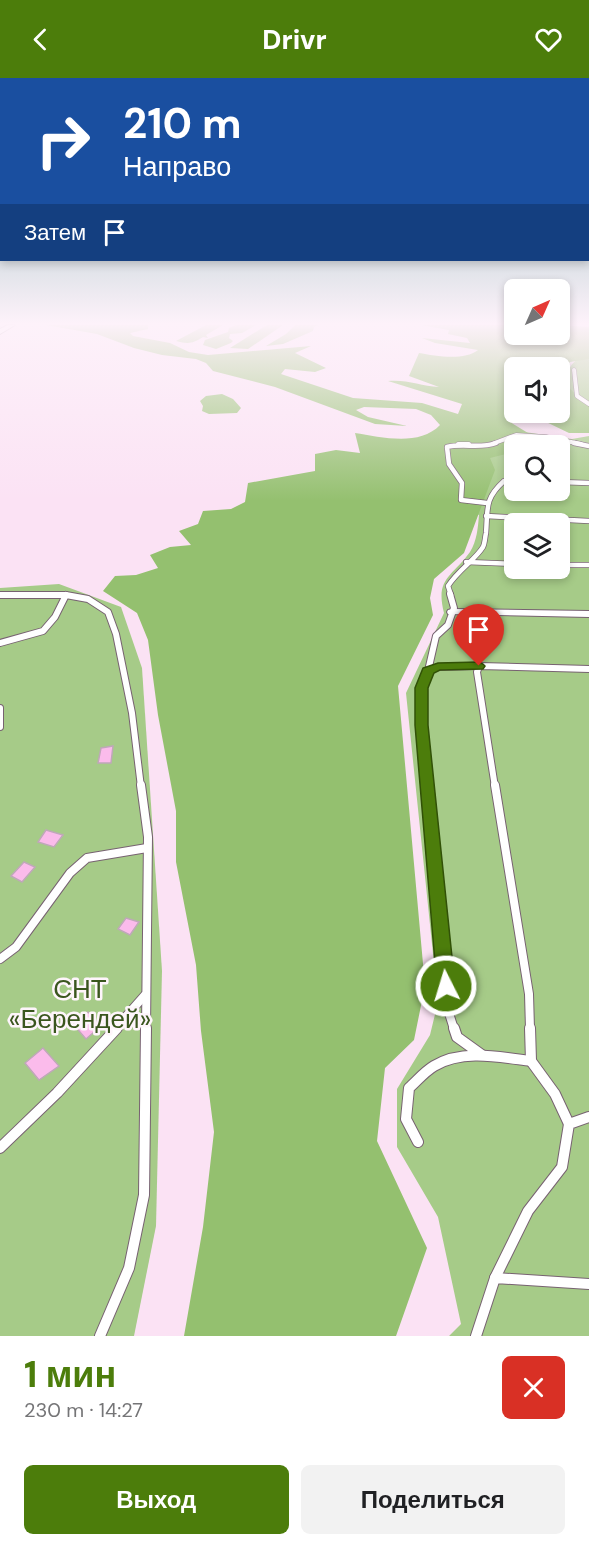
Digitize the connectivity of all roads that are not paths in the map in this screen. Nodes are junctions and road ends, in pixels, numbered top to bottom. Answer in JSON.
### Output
{"nodes":[{"id":1,"x":576,"y":384,"type":"edge"},
{"id":2,"x":589,"y":404,"type":"edge"},
{"id":3,"x":589,"y":446,"type":"edge"},
{"id":4,"x":504,"y":481,"type":"edge"},
{"id":5,"x":570,"y":482,"type":"edge"},
{"id":6,"x":589,"y":483,"type":"edge"},
{"id":7,"x":487,"y":503,"type":"junction"},
{"id":8,"x":486,"y":516,"type":"junction"},
{"id":9,"x":589,"y":521,"type":"edge"},
{"id":10,"x":466,"y":562,"type":"junction"},
{"id":11,"x":504,"y":564,"type":"edge"},
{"id":12,"x":570,"y":565,"type":"edge"},
{"id":13,"x":589,"y":565,"type":"edge"},
{"id":14,"x":0,"y":595,"type":"edge"},
{"id":15,"x":66,"y":595,"type":"junction"},
{"id":16,"x":452,"y":612,"type":"junction"},
{"id":17,"x":589,"y":614,"type":"edge"},
{"id":18,"x":0,"y":643,"type":"edge"},
{"id":19,"x":479,"y":666,"type":"junction"},
{"id":20,"x":589,"y":669,"type":"edge"},
{"id":21,"x":428,"y":671,"type":"junction"},
{"id":22,"x":0,"y":708,"type":"edge"},
{"id":23,"x":0,"y":727,"type":"edge"},
{"id":24,"x":147,"y":848,"type":"junction"},
{"id":25,"x":0,"y":959,"type":"edge"},
{"id":26,"x":145,"y":995,"type":"junction"},
{"id":27,"x":482,"y":1055,"type":"junction"},
{"id":28,"x":531,"y":1061,"type":"junction"},
{"id":29,"x":589,"y":1117,"type":"edge"},
{"id":30,"x":569,"y":1124,"type":"junction"},
{"id":31,"x":418,"y":1142,"type":"dead end"},
{"id":32,"x":0,"y":1148,"type":"edge"},
{"id":33,"x":495,"y":1278,"type":"junction"},
{"id":34,"x":589,"y":1284,"type":"edge"},
{"id":35,"x":100,"y":1336,"type":"edge"},
{"id":36,"x":476,"y":1336,"type":"edge"}],
"edges":[{"from":1,"to":2,"type":"lane"},
{"from":3,"to":7,"type":"lane"},
{"from":4,"to":7,"type":"lane"},
{"from":5,"to":6,"type":"lane"},
{"from":7,"to":8,"type":"lane"},
{"from":8,"to":9,"type":"lane"},
{"from":8,"to":10,"type":"lane"},
{"from":10,"to":11,"type":"lane"},
{"from":10,"to":16,"type":"lane"},
{"from":12,"to":13,"type":"lane"},
{"from":14,"to":15,"type":"lane"},
{"from":15,"to":18,"type":"lane"},
{"from":15,"to":24,"type":"lane"},
{"from":16,"to":17,"type":"street"},
{"from":16,"to":21,"type":"lane"},
{"from":19,"to":20,"type":"lane"},
{"from":19,"to":21,"type":"lane"},
{"from":19,"to":28,"type":"lane"},
{"from":21,"to":27,"type":"lane"},
{"from":22,"to":23,"type":"lane"},
{"from":24,"to":25,"type":"lane"},
{"from":24,"to":26,"type":"lane"},
{"from":26,"to":32,"type":"lane"},
{"from":26,"to":35,"type":"lane"},
{"from":27,"to":28,"type":"lane"},
{"from":27,"to":31,"type":"lane"},
{"from":28,"to":30,"type":"lane"},
{"from":29,"to":30,"type":"lane"},
{"from":30,"to":33,"type":"lane"},
{"from":33,"to":34,"type":"lane"},
{"from":33,"to":36,"type":"lane"}]}
